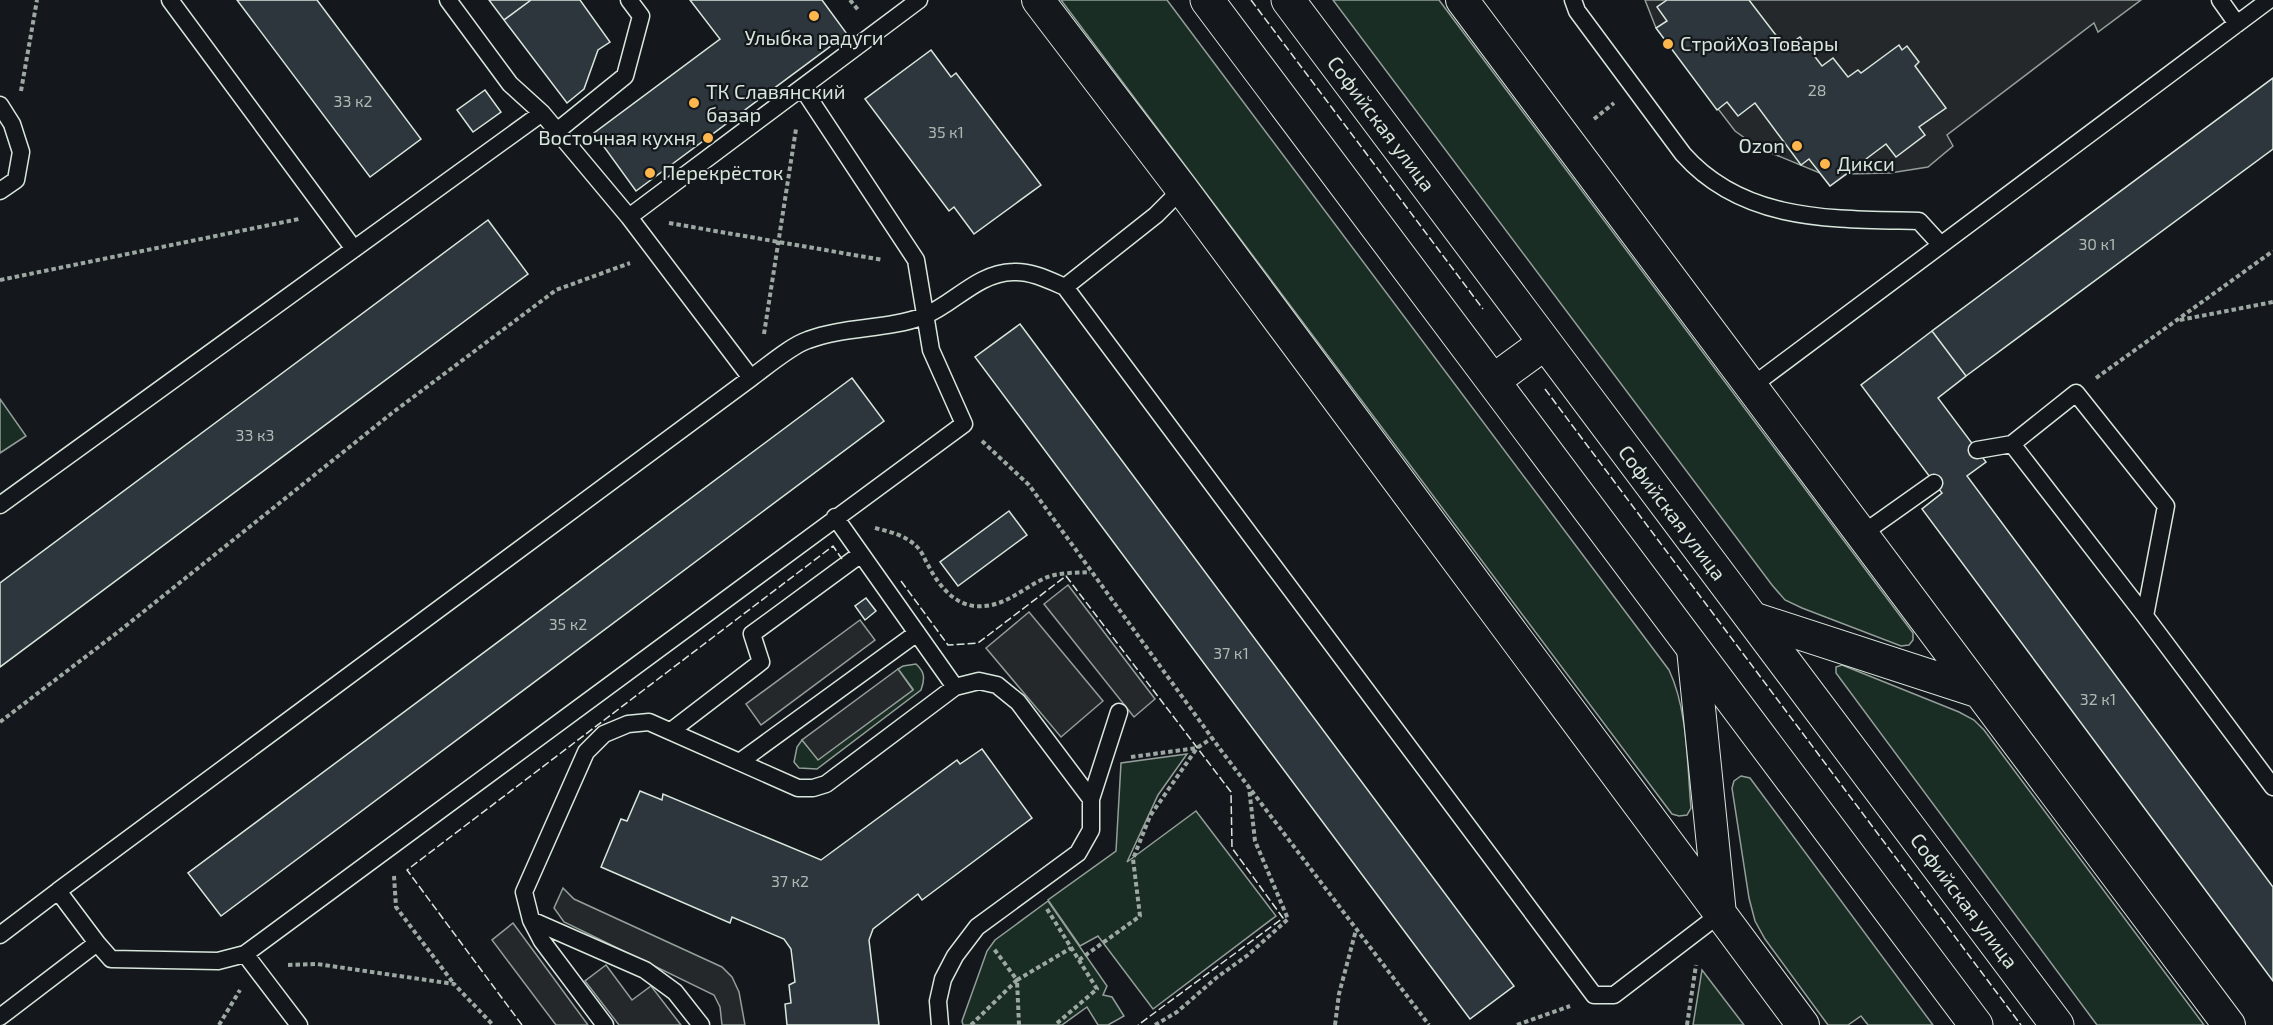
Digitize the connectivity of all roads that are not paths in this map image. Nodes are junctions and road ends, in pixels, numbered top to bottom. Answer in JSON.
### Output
{"nodes":[{"id":1,"x":170,"y":0,"type":"edge"},
{"id":2,"x":448,"y":0,"type":"edge"},
{"id":3,"x":629,"y":0,"type":"edge"},
{"id":4,"x":919,"y":0,"type":"edge"},
{"id":5,"x":1038,"y":0,"type":"edge"},
{"id":6,"x":1207,"y":0,"type":"edge"},
{"id":7,"x":1288,"y":0,"type":"edge"},
{"id":8,"x":1462,"y":0,"type":"edge"},
{"id":9,"x":1573,"y":0,"type":"edge"},
{"id":10,"x":2220,"y":0,"type":"edge"},
{"id":11,"x":2269,"y":0,"type":"edge"},
{"id":12,"x":2237,"y":24,"type":"junction"},
{"id":13,"x":803,"y":89,"type":"junction"},
{"id":14,"x":0,"y":105,"type":"edge"},
{"id":15,"x":542,"y":113,"type":"junction"},
{"id":16,"x":557,"y":131,"type":"junction"},
{"id":17,"x":1182,"y":189,"type":"junction"},
{"id":18,"x":0,"y":191,"type":"edge"},
{"id":19,"x":629,"y":218,"type":"junction"},
{"id":20,"x":1941,"y":245,"type":"junction"},
{"id":21,"x":354,"y":249,"type":"junction"},
{"id":22,"x":1065,"y":287,"type":"junction"},
{"id":23,"x":926,"y":315,"type":"junction"},
{"id":24,"x":1545,"y":343,"type":"junction"},
{"id":25,"x":751,"y":378,"type":"junction"},
{"id":26,"x":1493,"y":381,"type":"junction"},
{"id":27,"x":1752,"y":386,"type":"junction"},
{"id":28,"x":2012,"y":444,"type":"junction"},
{"id":29,"x":1977,"y":450,"type":"dead end"},
{"id":30,"x":1934,"y":483,"type":"dead end"},
{"id":31,"x":0,"y":506,"type":"edge"},
{"id":32,"x":835,"y":517,"type":"junction"},
{"id":33,"x":1862,"y":534,"type":"junction"},
{"id":34,"x":861,"y":554,"type":"junction"},
{"id":35,"x":2145,"y":616,"type":"junction"},
{"id":36,"x":1752,"y":618,"type":"junction"},
{"id":37,"x":917,"y":633,"type":"junction"},
{"id":38,"x":1693,"y":649,"type":"junction"},
{"id":39,"x":955,"y":687,"type":"junction"},
{"id":40,"x":1980,"y":692,"type":"junction"},
{"id":41,"x":1119,"y":712,"type":"dead end"},
{"id":42,"x":671,"y":731,"type":"junction"},
{"id":43,"x":741,"y":761,"type":"junction"},
{"id":44,"x":2273,"y":787,"type":"edge"},
{"id":45,"x":1091,"y":799,"type":"junction"},
{"id":46,"x":58,"y":891,"type":"junction"},
{"id":47,"x":1720,"y":914,"type":"junction"},
{"id":48,"x":531,"y":920,"type":"junction"},
{"id":49,"x":0,"y":935,"type":"edge"},
{"id":50,"x":98,"y":943,"type":"junction"},
{"id":51,"x":250,"y":960,"type":"junction"},
{"id":52,"x":0,"y":1017,"type":"edge"},
{"id":53,"x":299,"y":1025,"type":"edge"},
{"id":54,"x":605,"y":1025,"type":"edge"},
{"id":55,"x":701,"y":1025,"type":"edge"},
{"id":56,"x":940,"y":1025,"type":"edge"},
{"id":57,"x":1803,"y":1025,"type":"edge"},
{"id":58,"x":1976,"y":1025,"type":"edge"},
{"id":59,"x":2057,"y":1025,"type":"edge"},
{"id":60,"x":2229,"y":1025,"type":"edge"}],
"edges":[{"from":1,"to":21,"type":"lane"},
{"from":2,"to":15,"type":"lane"},
{"from":3,"to":16,"type":"lane"},
{"from":4,"to":13,"type":"lane"},
{"from":5,"to":17,"type":"street"},
{"from":6,"to":26,"type":"main road"},
{"from":7,"to":24,"type":"main road","name":"Софийская улица"},
{"from":8,"to":27,"type":"street"},
{"from":9,"to":20,"type":"lane"},
{"from":10,"to":12,"type":"lane"},
{"from":11,"to":12,"type":"lane"},
{"from":12,"to":20,"type":"lane"},
{"from":13,"to":19,"type":"lane"},
{"from":13,"to":23,"type":"lane"},
{"from":14,"to":18,"type":"lane"},
{"from":15,"to":16,"type":"lane"},
{"from":15,"to":21,"type":"lane"},
{"from":16,"to":19,"type":"lane"},
{"from":17,"to":22,"type":"lane"},
{"from":17,"to":47,"type":"street"},
{"from":19,"to":25,"type":"lane"},
{"from":20,"to":27,"type":"lane"},
{"from":21,"to":31,"type":"lane"},
{"from":22,"to":23,"type":"lane"},
{"from":22,"to":47,"type":"lane"},
{"from":23,"to":25,"type":"lane"},
{"from":23,"to":32,"type":"lane"},
{"from":24,"to":26,"type":"main road"},
{"from":24,"to":36,"type":"main road","name":"Софийская улица"},
{"from":25,"to":46,"type":"lane"},
{"from":26,"to":38,"type":"main road"},
{"from":27,"to":33,"type":"street"},
{"from":28,"to":29,"type":"lane"},
{"from":28,"to":35,"type":"lane"},
{"from":28,"to":35,"type":"lane"},
{"from":30,"to":33,"type":"lane"},
{"from":32,"to":34,"type":"lane"},
{"from":32,"to":51,"type":"lane"},
{"from":33,"to":40,"type":"street"},
{"from":34,"to":37,"type":"lane"},
{"from":34,"to":42,"type":"lane"},
{"from":35,"to":44,"type":"lane"},
{"from":36,"to":40,"type":"street"},
{"from":36,"to":59,"type":"main road","name":"Софийская улица"},
{"from":37,"to":39,"type":"lane"},
{"from":37,"to":43,"type":"lane"},
{"from":38,"to":47,"type":"street"},
{"from":38,"to":58,"type":"main road"},
{"from":39,"to":43,"type":"lane"},
{"from":39,"to":45,"type":"lane"},
{"from":40,"to":60,"type":"street"},
{"from":41,"to":45,"type":"lane"},
{"from":42,"to":43,"type":"lane"},
{"from":42,"to":48,"type":"lane"},
{"from":45,"to":56,"type":"lane"},
{"from":46,"to":49,"type":"lane"},
{"from":46,"to":50,"type":"lane"},
{"from":47,"to":57,"type":"street"},
{"from":48,"to":54,"type":"lane"},
{"from":48,"to":55,"type":"lane"},
{"from":50,"to":51,"type":"lane"},
{"from":50,"to":52,"type":"lane"},
{"from":51,"to":53,"type":"lane"}]}
